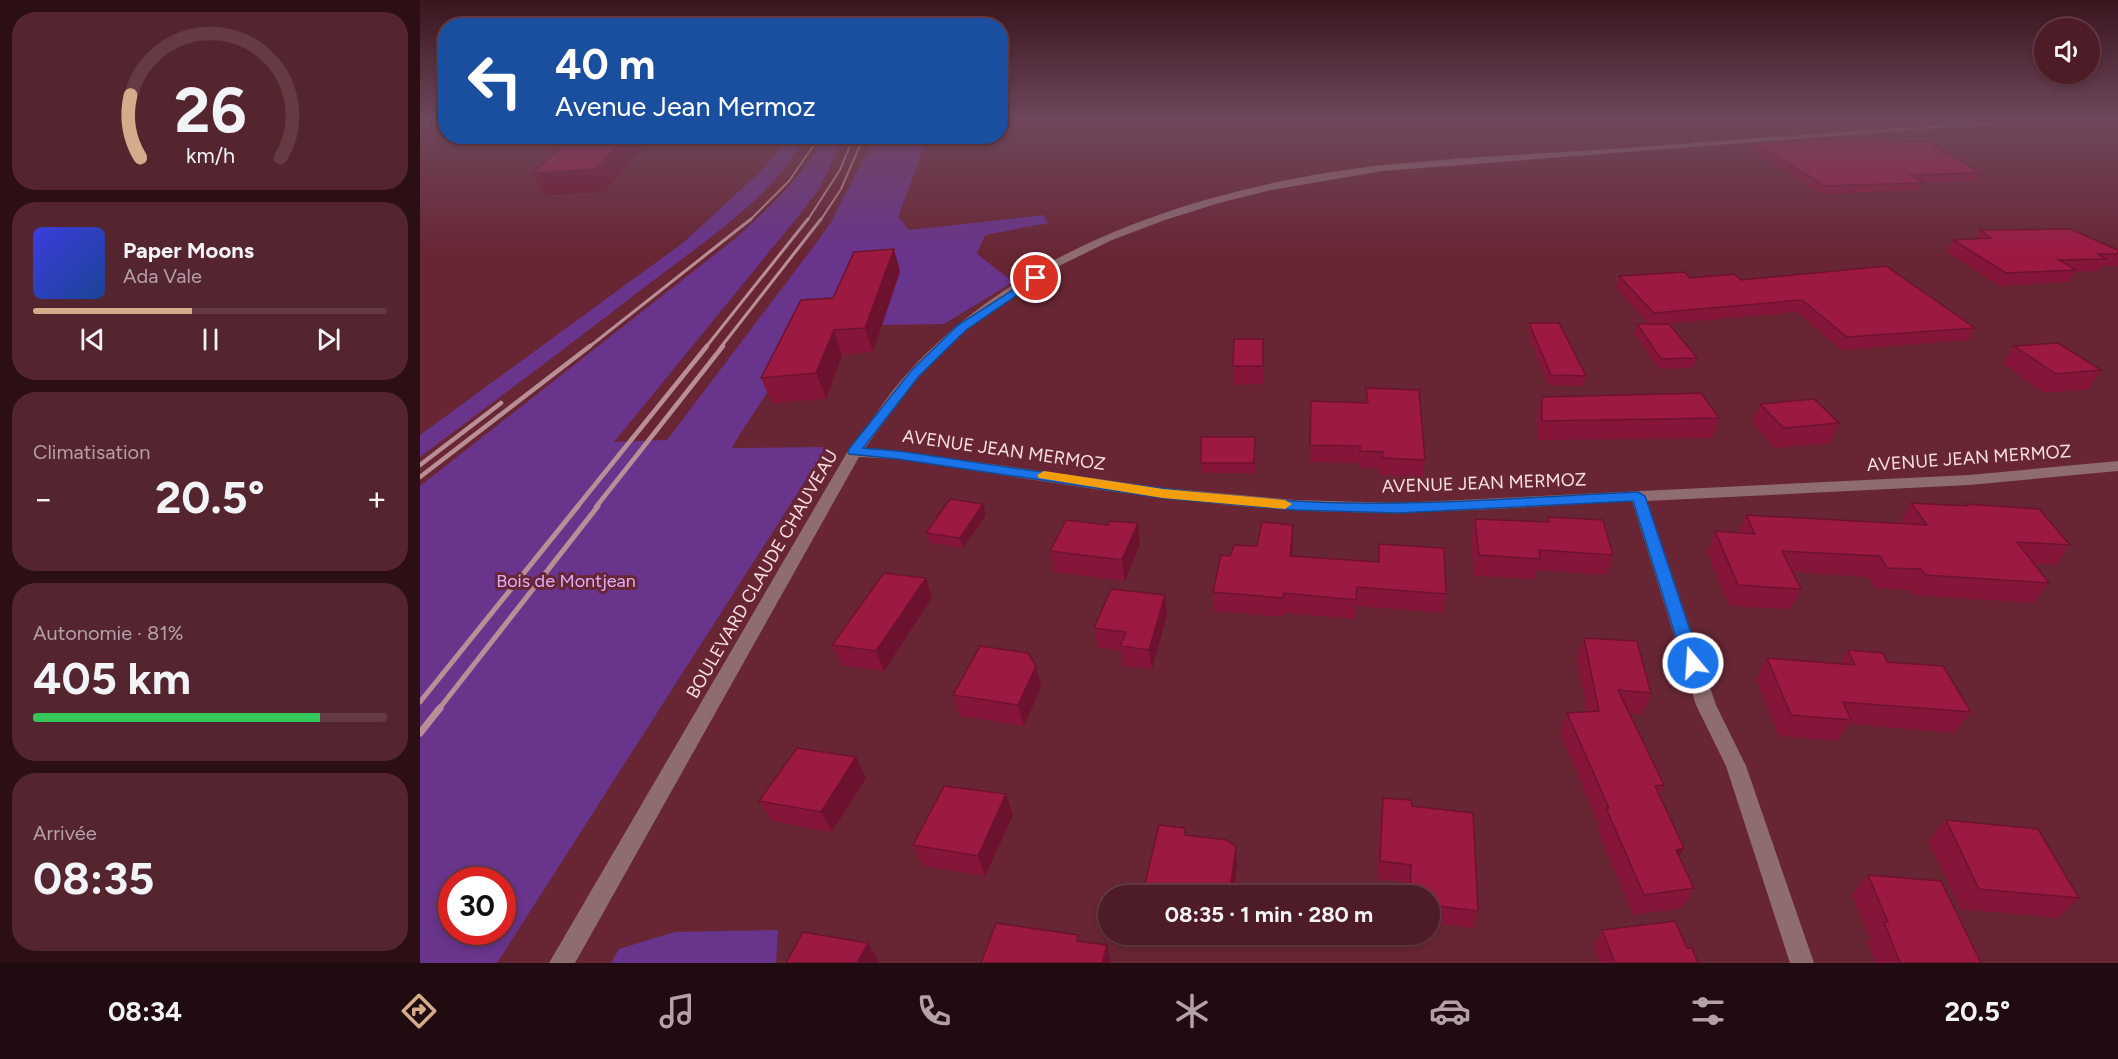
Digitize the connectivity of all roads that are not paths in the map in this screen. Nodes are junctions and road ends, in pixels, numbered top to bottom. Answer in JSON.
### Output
{"nodes":[{"id":1,"x":1439,"y":164,"type":"edge"},
{"id":2,"x":854,"y":452,"type":"junction"},
{"id":3,"x":2118,"y":466,"type":"edge"},
{"id":4,"x":1638,"y":496,"type":"junction"},
{"id":5,"x":561,"y":963,"type":"edge"},
{"id":6,"x":1802,"y":963,"type":"edge"}],
"edges":[{"from":1,"to":2,"type":"street","name":"BOULEVARD CLAUDE CHAUVEAU"},
{"from":2,"to":4,"type":"street","name":"AVENUE JEAN MERMOZ"},
{"from":2,"to":5,"type":"street","name":"BOULEVARD CLAUDE CHAUVEAU"},
{"from":3,"to":4,"type":"street","name":"AVENUE JEAN MERMOZ"},
{"from":4,"to":6,"type":"street"}]}
